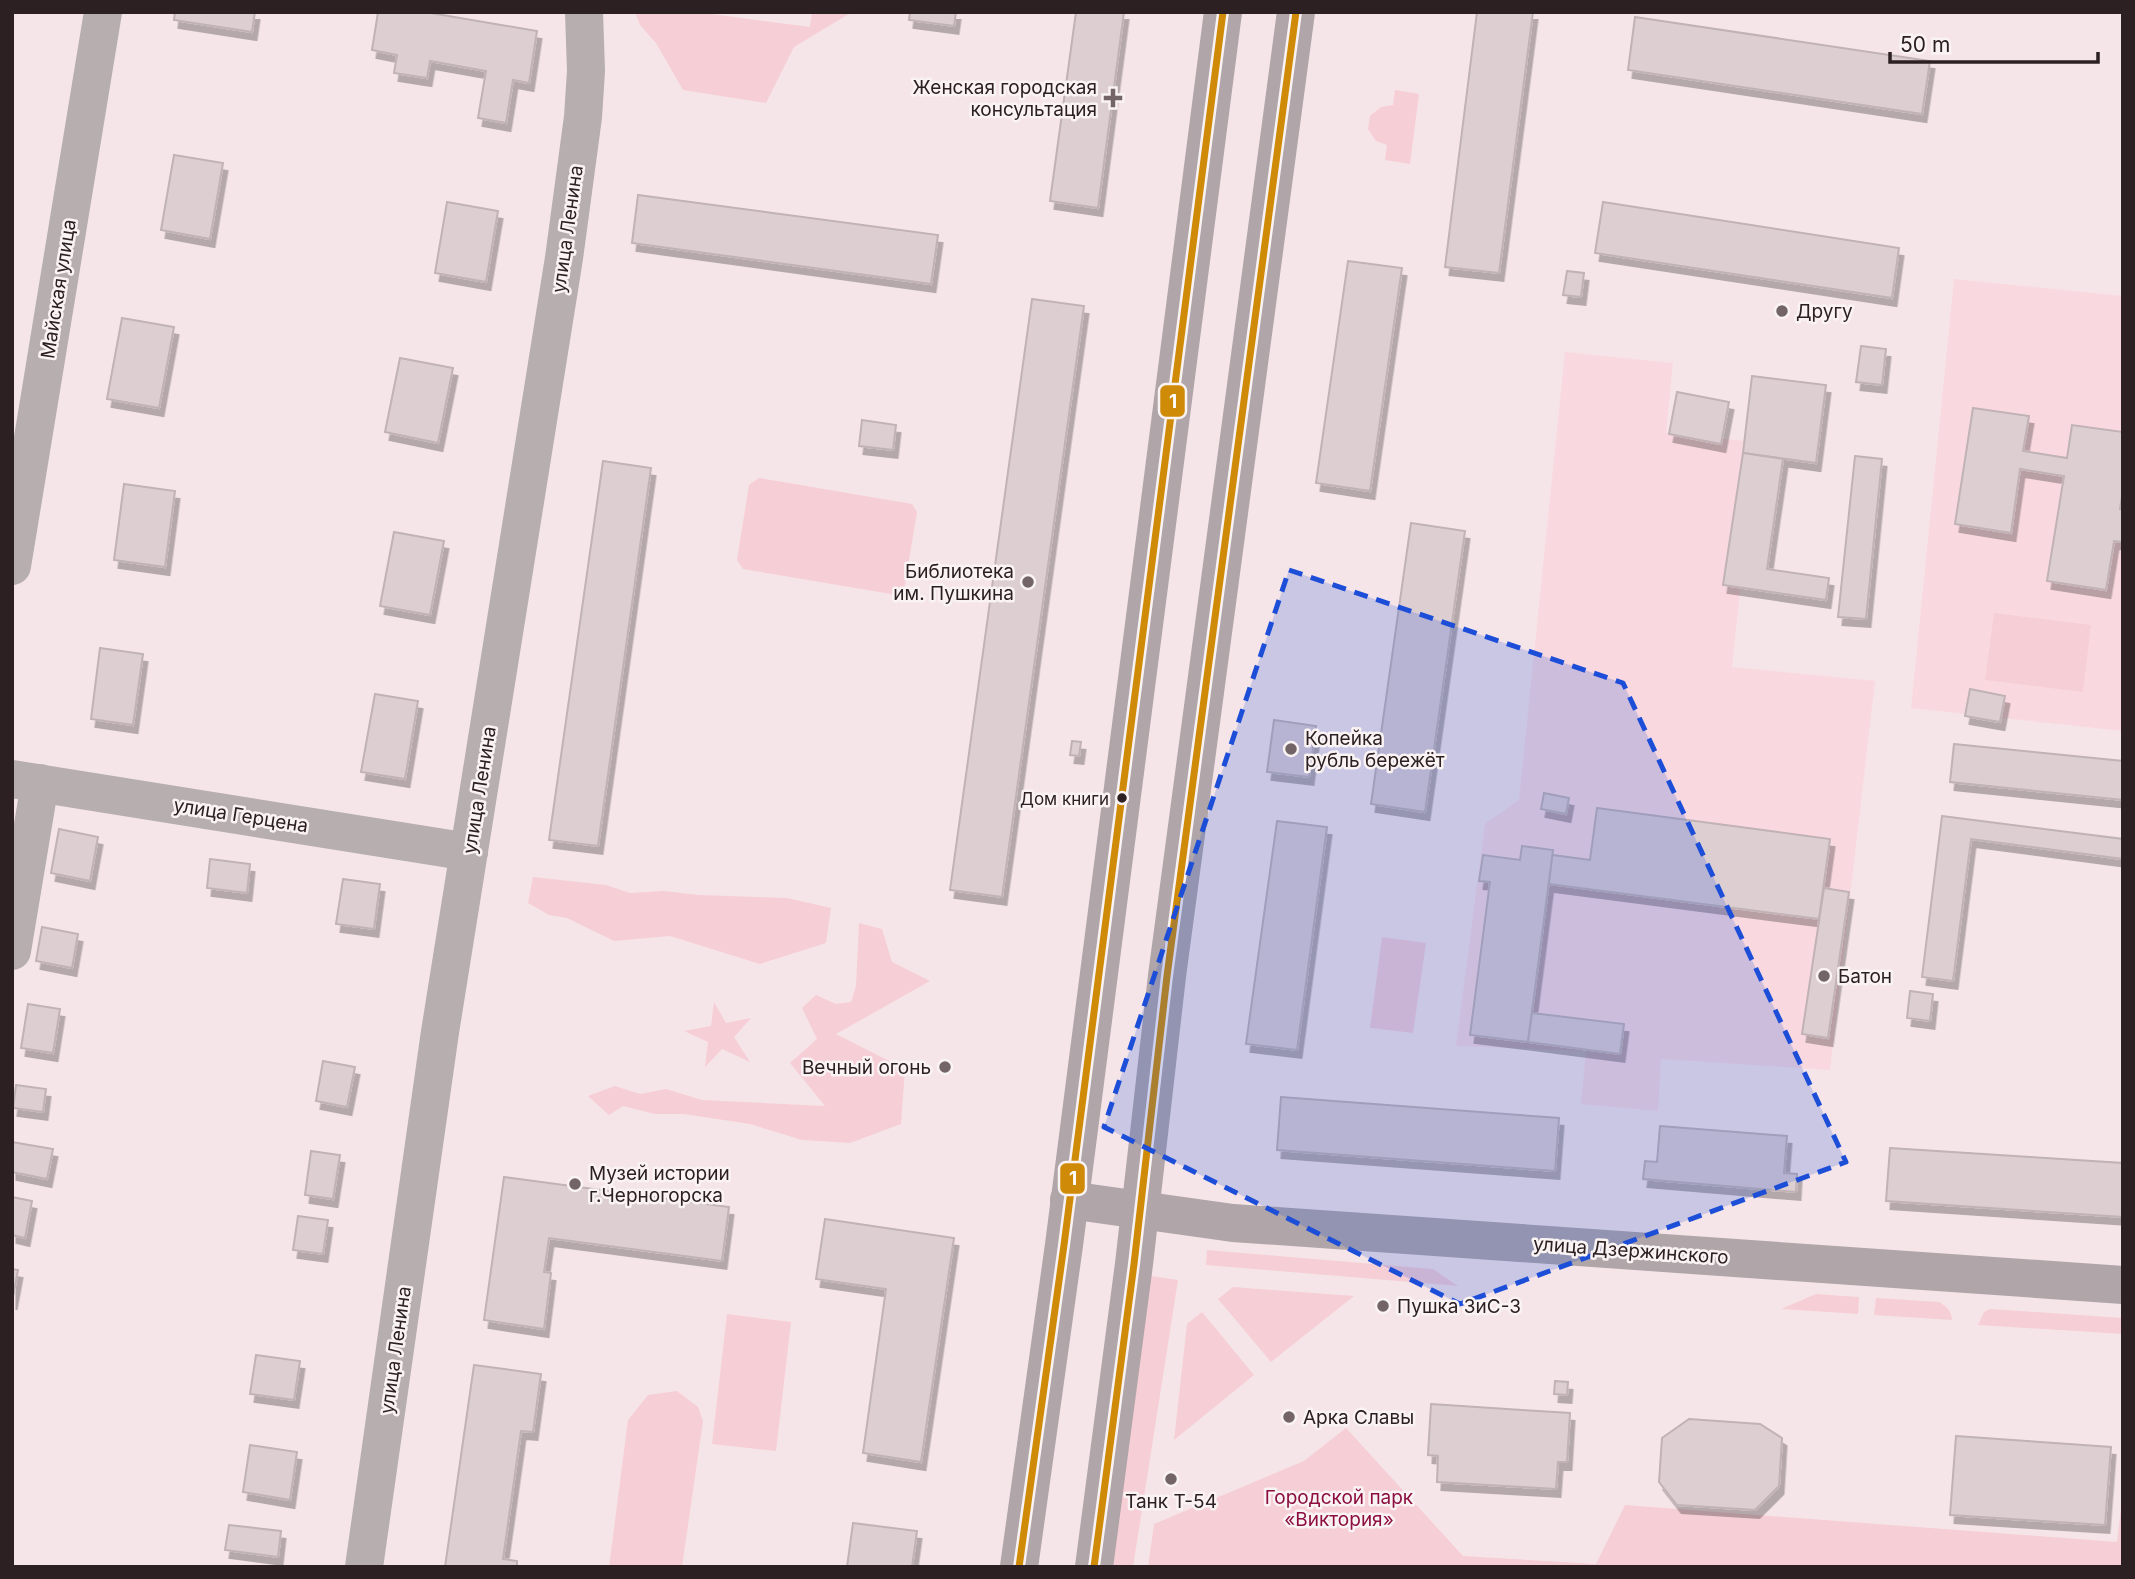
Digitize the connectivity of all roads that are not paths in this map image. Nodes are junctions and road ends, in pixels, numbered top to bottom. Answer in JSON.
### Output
{"nodes":[{"id":1,"x":103,"y":12,"type":"edge"},
{"id":2,"x":584,"y":12,"type":"edge"},
{"id":3,"x":1223,"y":12,"type":"edge"},
{"id":4,"x":1296,"y":12,"type":"edge"},
{"id":5,"x":12,"y":566,"type":"edge"},
{"id":6,"x":26,"y":781,"type":"edge"},
{"id":7,"x":469,"y":852,"type":"junction"},
{"id":8,"x":12,"y":951,"type":"edge"},
{"id":9,"x":1069,"y":1200,"type":"junction"},
{"id":10,"x":1140,"y":1211,"type":"junction"},
{"id":11,"x":2123,"y":1285,"type":"edge"},
{"id":12,"x":364,"y":1567,"type":"edge"},
{"id":13,"x":1019,"y":1567,"type":"edge"},
{"id":14,"x":1094,"y":1567,"type":"edge"}],
"edges":[{"from":1,"to":5,"type":"street","name":"Майская улица"},
{"from":2,"to":7,"type":"street","name":"улица Ленина"},
{"from":3,"to":9,"type":"main road"},
{"from":4,"to":10,"type":"main road"},
{"from":6,"to":7,"type":"street","name":"улица Герцена"},
{"from":6,"to":8,"type":"street"},
{"from":7,"to":12,"type":"street","name":"улица Ленина"},
{"from":9,"to":10,"type":"main road","name":"улица Дзержинского"},
{"from":9,"to":13,"type":"main road"},
{"from":10,"to":11,"type":"main road","name":"улица Дзержинского"},
{"from":10,"to":14,"type":"main road"}]}
